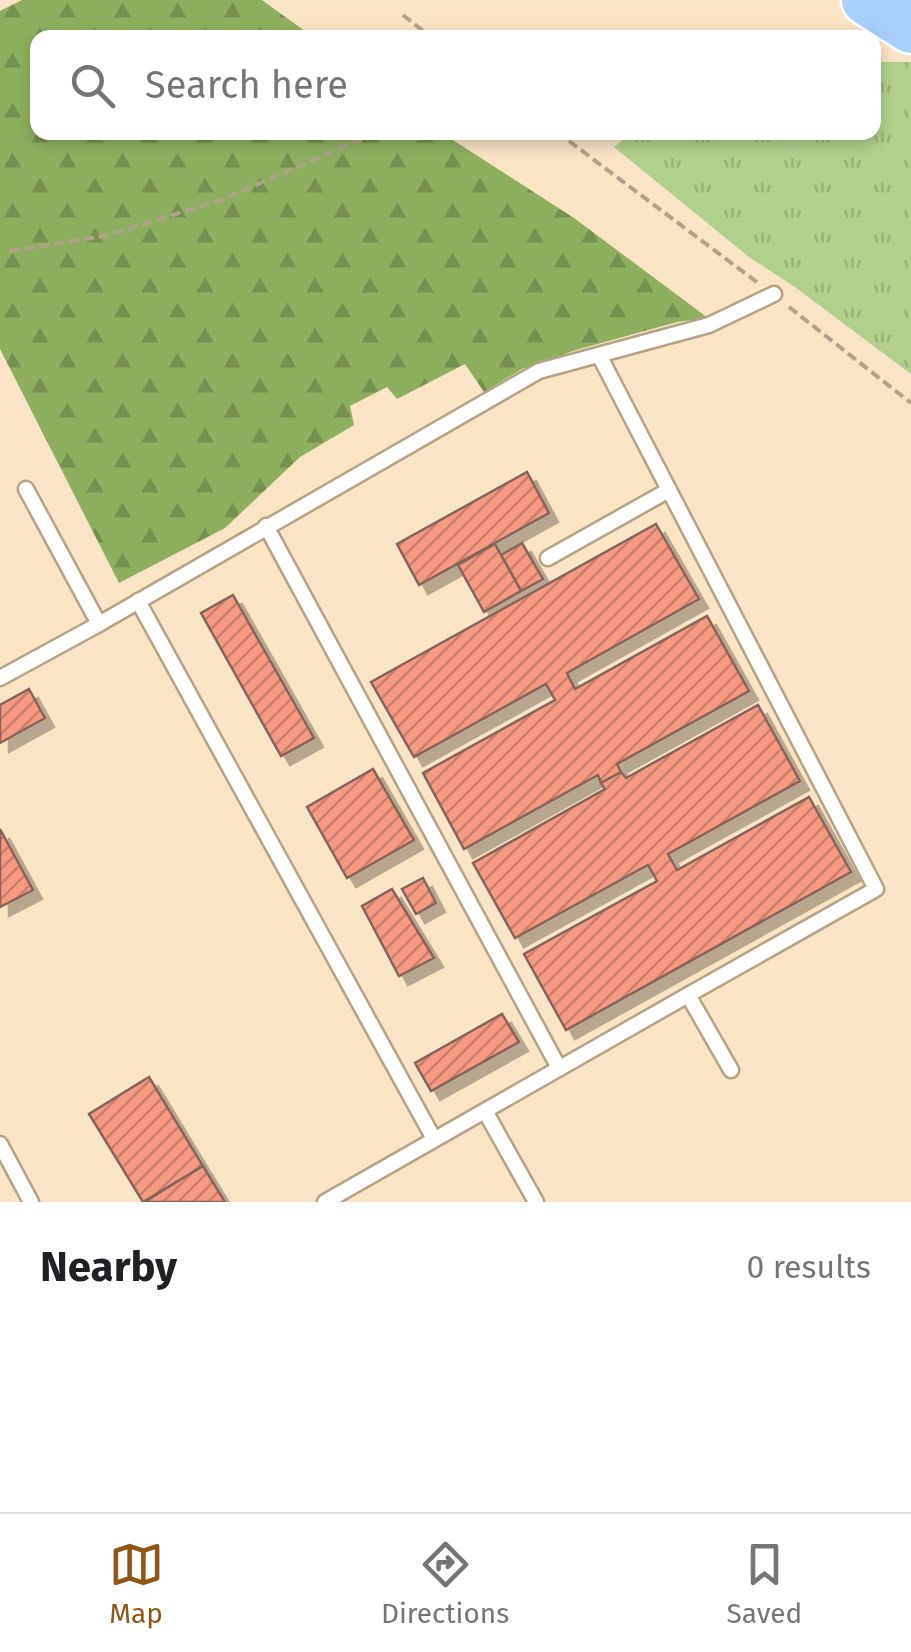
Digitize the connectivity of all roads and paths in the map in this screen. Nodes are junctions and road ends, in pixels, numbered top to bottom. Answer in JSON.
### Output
{"nodes":[{"id":1,"x":867,"y":0,"type":"edge"},
{"id":2,"x":403,"y":15,"type":"dead end"},
{"id":3,"x":911,"y":28,"type":"edge"},
{"id":4,"x":422,"y":30,"type":"edge"},
{"id":5,"x":360,"y":140,"type":"edge"},
{"id":6,"x":568,"y":140,"type":"edge"},
{"id":7,"x":10,"y":251,"type":"dead end"},
{"id":8,"x":774,"y":294,"type":"junction"},
{"id":9,"x":599,"y":355,"type":"junction"},
{"id":10,"x":911,"y":404,"type":"edge"},
{"id":11,"x":26,"y":490,"type":"dead end"},
{"id":12,"x":669,"y":490,"type":"junction"},
{"id":13,"x":266,"y":526,"type":"junction"},
{"id":14,"x":548,"y":558,"type":"dead end"},
{"id":15,"x":138,"y":601,"type":"junction"},
{"id":16,"x":99,"y":624,"type":"junction"},
{"id":17,"x":0,"y":678,"type":"edge"},
{"id":18,"x":688,"y":994,"type":"junction"},
{"id":19,"x":559,"y":1068,"type":"junction"},
{"id":20,"x":731,"y":1070,"type":"dead end"},
{"id":21,"x":485,"y":1110,"type":"junction"},
{"id":22,"x":434,"y":1140,"type":"junction"},
{"id":23,"x":0,"y":1144,"type":"edge"},
{"id":24,"x":31,"y":1202,"type":"edge"},
{"id":25,"x":324,"y":1202,"type":"edge"},
{"id":26,"x":536,"y":1202,"type":"edge"}],
"edges":[{"from":1,"to":3,"type":"highway"},
{"from":2,"to":4,"type":"path"},
{"from":5,"to":7,"type":"path"},
{"from":6,"to":8,"type":"path"},
{"from":8,"to":9,"type":"lane"},
{"from":8,"to":10,"type":"path"},
{"from":9,"to":12,"type":"lane"},
{"from":9,"to":13,"type":"lane"},
{"from":11,"to":16,"type":"lane"},
{"from":12,"to":14,"type":"lane"},
{"from":12,"to":18,"type":"lane"},
{"from":13,"to":15,"type":"lane"},
{"from":13,"to":19,"type":"lane"},
{"from":15,"to":16,"type":"lane"},
{"from":15,"to":22,"type":"lane"},
{"from":16,"to":17,"type":"lane"},
{"from":18,"to":19,"type":"lane"},
{"from":18,"to":20,"type":"lane"},
{"from":19,"to":21,"type":"lane"},
{"from":21,"to":22,"type":"lane"},
{"from":21,"to":26,"type":"lane"},
{"from":22,"to":25,"type":"lane"},
{"from":23,"to":24,"type":"lane"}]}
